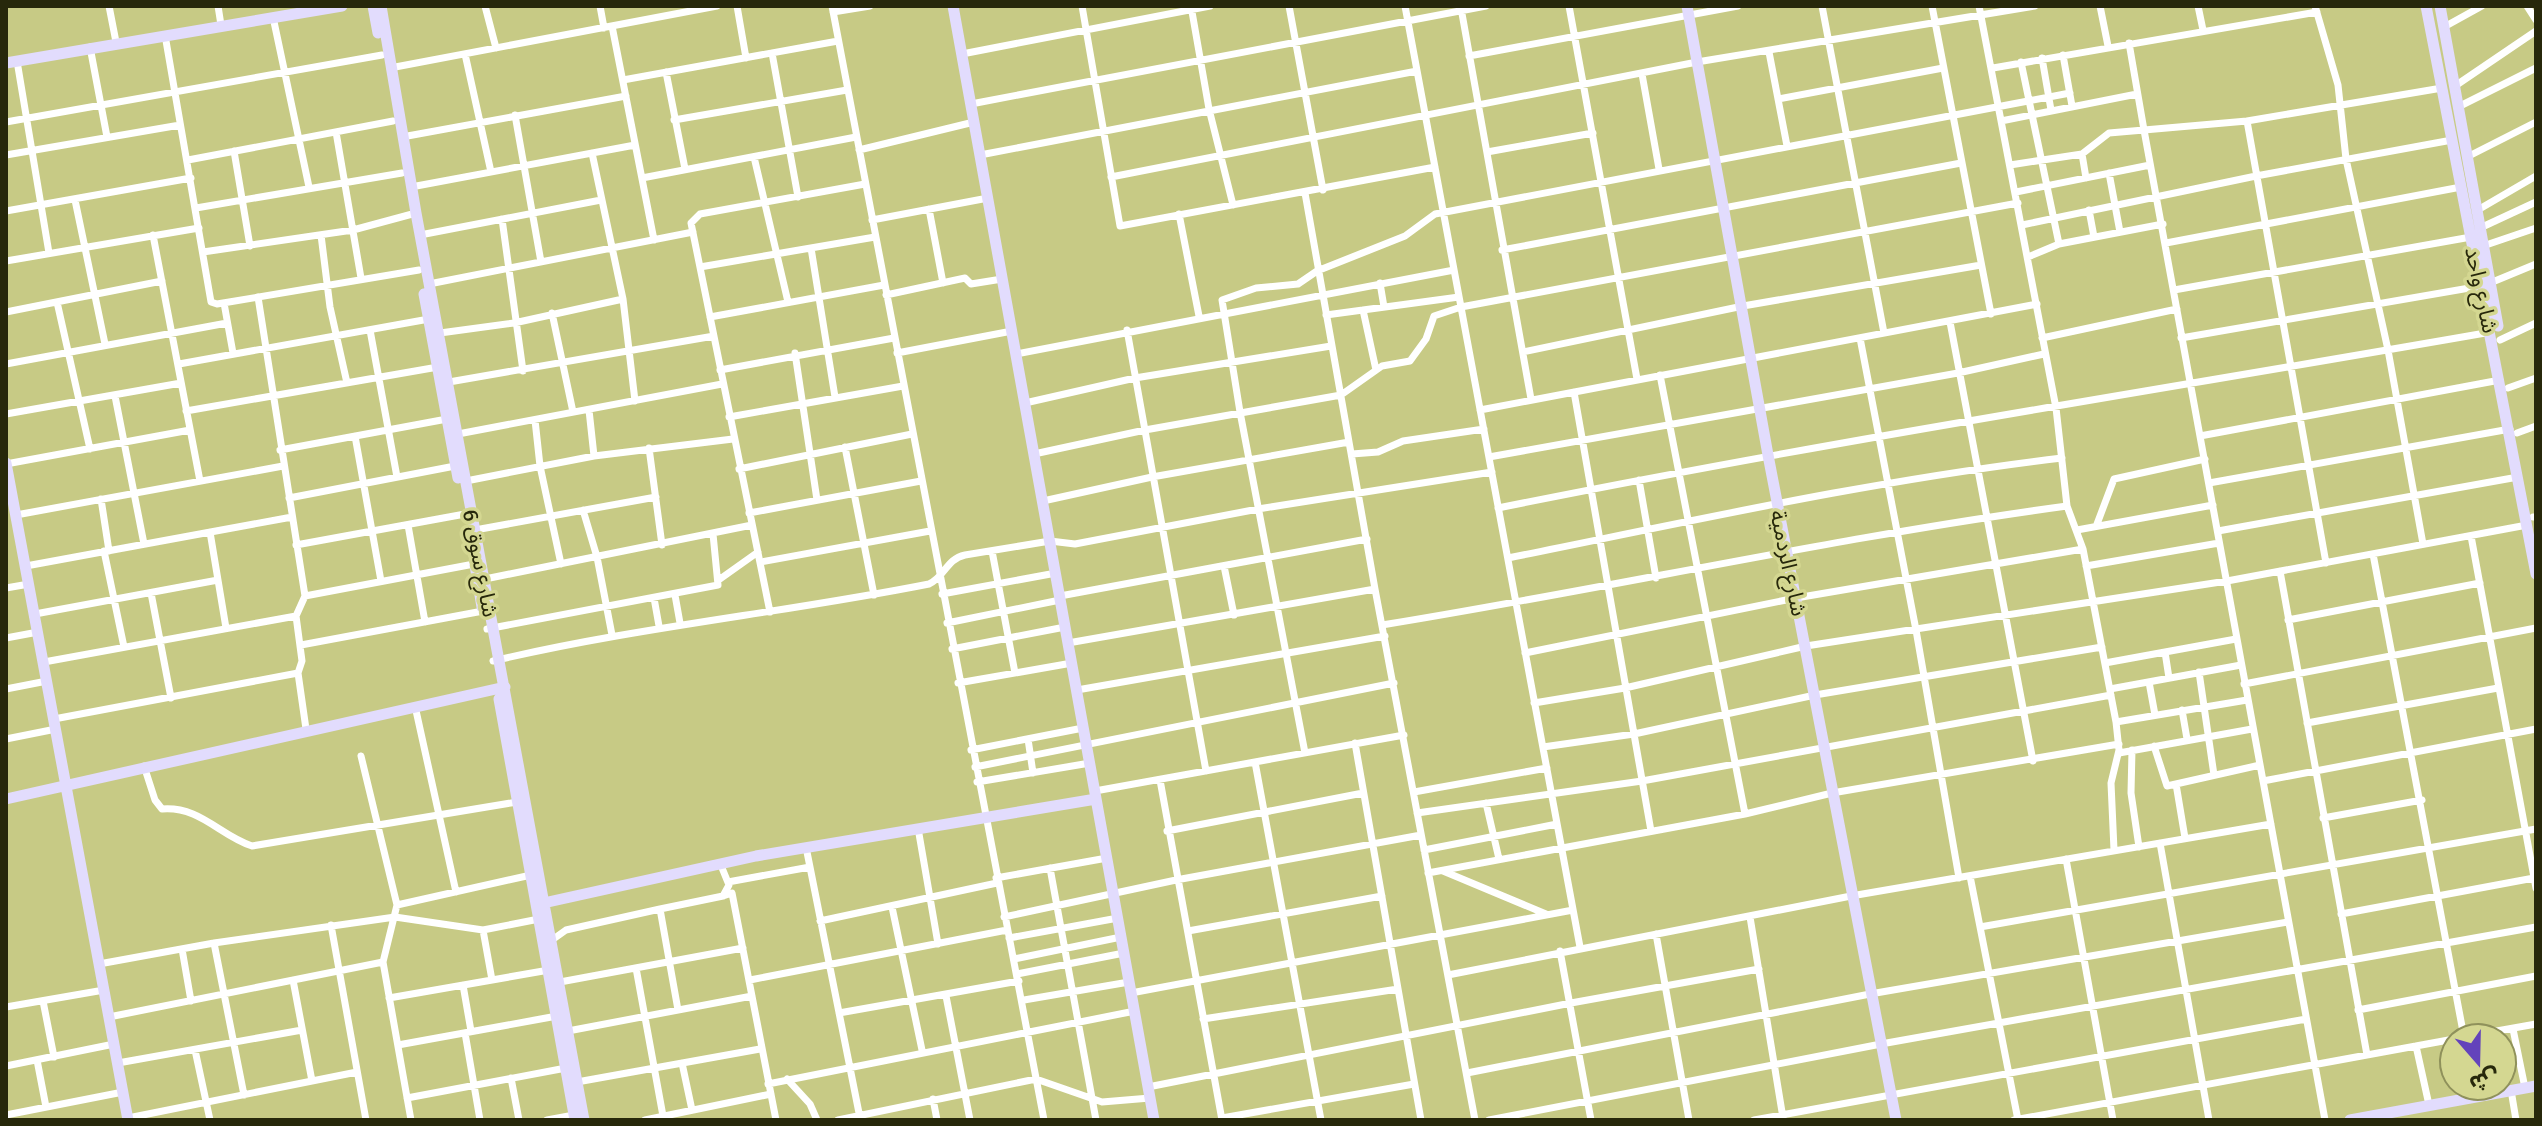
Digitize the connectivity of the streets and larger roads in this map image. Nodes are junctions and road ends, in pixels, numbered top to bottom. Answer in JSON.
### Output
{"nodes":[{"id":1,"x":109,"y":6,"type":"edge"},
{"id":2,"x":218,"y":6,"type":"edge"},
{"id":3,"x":342,"y":6,"type":"edge"},
{"id":4,"x":373,"y":6,"type":"edge"},
{"id":5,"x":381,"y":6,"type":"edge"},
{"id":6,"x":485,"y":6,"type":"edge"},
{"id":7,"x":600,"y":6,"type":"edge"},
{"id":8,"x":717,"y":6,"type":"edge"},
{"id":9,"x":737,"y":6,"type":"edge"},
{"id":10,"x":870,"y":6,"type":"edge"},
{"id":11,"x":1082,"y":6,"type":"edge"},
{"id":12,"x":1210,"y":6,"type":"edge"},
{"id":13,"x":1289,"y":6,"type":"edge"},
{"id":14,"x":1405,"y":6,"type":"edge"},
{"id":15,"x":1486,"y":6,"type":"edge"},
{"id":16,"x":1569,"y":6,"type":"edge"},
{"id":17,"x":1738,"y":6,"type":"edge"},
{"id":18,"x":1822,"y":6,"type":"edge"},
{"id":19,"x":1932,"y":6,"type":"edge"},
{"id":20,"x":1979,"y":6,"type":"edge"},
{"id":21,"x":2035,"y":6,"type":"edge"},
{"id":22,"x":2100,"y":6,"type":"edge"},
{"id":23,"x":2198,"y":6,"type":"edge"},
{"id":24,"x":2426,"y":6,"type":"edge"},
{"id":25,"x":2440,"y":6,"type":"edge"},
{"id":26,"x":2482,"y":6,"type":"edge"},
{"id":27,"x":2527,"y":6,"type":"edge"},
{"id":28,"x":956,"y":7,"type":"edge"},
{"id":29,"x":1191,"y":7,"type":"edge"},
{"id":30,"x":1461,"y":8,"type":"edge"},
{"id":31,"x":832,"y":9,"type":"edge"},
{"id":32,"x":2316,"y":9,"type":"edge"},
{"id":33,"x":1688,"y":10,"type":"edge"},
{"id":34,"x":1982,"y":16,"type":"junction"},
{"id":35,"x":273,"y":17,"type":"junction"},
{"id":36,"x":2536,"y":20,"type":"edge"},
{"id":37,"x":1935,"y":22,"type":"junction"},
{"id":38,"x":1408,"y":23,"type":"junction"},
{"id":39,"x":221,"y":25,"type":"junction"},
{"id":40,"x":608,"y":27,"type":"junction"},
{"id":41,"x":2444,"y":27,"type":"junction"},
{"id":42,"x":2203,"y":30,"type":"junction"},
{"id":43,"x":1086,"y":31,"type":"junction"},
{"id":44,"x":2536,"y":31,"type":"edge"},
{"id":45,"x":165,"y":35,"type":"junction"},
{"id":46,"x":1575,"y":37,"type":"junction"},
{"id":47,"x":1295,"y":40,"type":"junction"},
{"id":48,"x":838,"y":41,"type":"junction"},
{"id":49,"x":116,"y":42,"type":"junction"},
{"id":50,"x":1828,"y":42,"type":"junction"},
{"id":51,"x":2129,"y":43,"type":"junction"},
{"id":52,"x":2108,"y":46,"type":"junction"},
{"id":53,"x":90,"y":47,"type":"junction"},
{"id":54,"x":496,"y":48,"type":"junction"},
{"id":55,"x":1769,"y":52,"type":"junction"},
{"id":56,"x":772,"y":53,"type":"junction"},
{"id":57,"x":465,"y":54,"type":"junction"},
{"id":58,"x":962,"y":54,"type":"junction"},
{"id":59,"x":382,"y":55,"type":"junction"},
{"id":60,"x":2063,"y":55,"type":"junction"},
{"id":61,"x":1469,"y":56,"type":"junction"},
{"id":62,"x":746,"y":58,"type":"junction"},
{"id":63,"x":1201,"y":58,"type":"junction"},
{"id":64,"x":2042,"y":58,"type":"junction"},
{"id":65,"x":12,"y":62,"type":"edge"},
{"id":66,"x":1697,"y":62,"type":"junction"},
{"id":67,"x":2021,"y":62,"type":"junction"},
{"id":68,"x":390,"y":68,"type":"junction"},
{"id":69,"x":1943,"y":68,"type":"junction"},
{"id":70,"x":1993,"y":68,"type":"junction"},
{"id":71,"x":2536,"y":68,"type":"edge"},
{"id":72,"x":1417,"y":71,"type":"junction"},
{"id":73,"x":283,"y":72,"type":"junction"},
{"id":74,"x":666,"y":72,"type":"junction"},
{"id":75,"x":1642,"y":74,"type":"junction"},
{"id":76,"x":1094,"y":79,"type":"junction"},
{"id":77,"x":623,"y":80,"type":"junction"},
{"id":78,"x":1585,"y":85,"type":"junction"},
{"id":79,"x":2448,"y":87,"type":"junction"},
{"id":80,"x":1838,"y":88,"type":"junction"},
{"id":81,"x":847,"y":90,"type":"junction"},
{"id":82,"x":174,"y":92,"type":"junction"},
{"id":83,"x":1305,"y":92,"type":"junction"},
{"id":84,"x":2070,"y":93,"type":"junction"},
{"id":85,"x":2137,"y":94,"type":"junction"},
{"id":86,"x":626,"y":96,"type":"junction"},
{"id":87,"x":2048,"y":97,"type":"junction"},
{"id":88,"x":1778,"y":99,"type":"junction"},
{"id":89,"x":2028,"y":100,"type":"junction"},
{"id":90,"x":780,"y":101,"type":"junction"},
{"id":91,"x":100,"y":104,"type":"junction"},
{"id":92,"x":971,"y":104,"type":"junction"},
{"id":93,"x":1477,"y":104,"type":"junction"},
{"id":94,"x":1998,"y":106,"type":"junction"},
{"id":95,"x":2072,"y":106,"type":"junction"},
{"id":96,"x":2341,"y":107,"type":"junction"},
{"id":97,"x":2458,"y":107,"type":"junction"},
{"id":98,"x":1209,"y":109,"type":"junction"},
{"id":99,"x":2051,"y":110,"type":"junction"},
{"id":100,"x":2030,"y":114,"type":"junction"},
{"id":101,"x":515,"y":115,"type":"junction"},
{"id":102,"x":1952,"y":115,"type":"junction"},
{"id":103,"x":1426,"y":116,"type":"junction"},
{"id":104,"x":27,"y":118,"type":"junction"},
{"id":105,"x":674,"y":120,"type":"junction"},
{"id":106,"x":393,"y":121,"type":"junction"},
{"id":107,"x":2001,"y":121,"type":"junction"},
{"id":108,"x":2247,"y":121,"type":"junction"},
{"id":109,"x":6,"y":122,"type":"edge"},
{"id":110,"x":480,"y":122,"type":"junction"},
{"id":111,"x":974,"y":122,"type":"junction"},
{"id":112,"x":2536,"y":122,"type":"edge"},
{"id":113,"x":180,"y":125,"type":"junction"},
{"id":114,"x":1103,"y":129,"type":"junction"},
{"id":115,"x":2144,"y":130,"type":"junction"},
{"id":116,"x":336,"y":132,"type":"junction"},
{"id":117,"x":1593,"y":133,"type":"junction"},
{"id":118,"x":1847,"y":134,"type":"junction"},
{"id":119,"x":107,"y":137,"type":"junction"},
{"id":120,"x":402,"y":137,"type":"junction"},
{"id":121,"x":856,"y":137,"type":"junction"},
{"id":122,"x":299,"y":139,"type":"junction"},
{"id":123,"x":1314,"y":139,"type":"junction"},
{"id":124,"x":2452,"y":140,"type":"junction"},
{"id":125,"x":635,"y":145,"type":"junction"},
{"id":126,"x":1787,"y":146,"type":"junction"},
{"id":127,"x":790,"y":150,"type":"junction"},
{"id":128,"x":859,"y":150,"type":"junction"},
{"id":129,"x":31,"y":151,"type":"junction"},
{"id":130,"x":234,"y":151,"type":"junction"},
{"id":131,"x":1487,"y":152,"type":"junction"},
{"id":132,"x":592,"y":153,"type":"junction"},
{"id":133,"x":2082,"y":154,"type":"junction"},
{"id":134,"x":6,"y":155,"type":"edge"},
{"id":135,"x":980,"y":155,"type":"junction"},
{"id":136,"x":1224,"y":156,"type":"junction"},
{"id":137,"x":754,"y":157,"type":"junction"},
{"id":138,"x":2467,"y":157,"type":"junction"},
{"id":139,"x":1715,"y":158,"type":"junction"},
{"id":140,"x":2041,"y":159,"type":"junction"},
{"id":141,"x":2346,"y":159,"type":"junction"},
{"id":142,"x":188,"y":160,"type":"junction"},
{"id":143,"x":1961,"y":163,"type":"junction"},
{"id":144,"x":523,"y":165,"type":"junction"},
{"id":145,"x":2010,"y":165,"type":"junction"},
{"id":146,"x":2150,"y":165,"type":"junction"},
{"id":147,"x":1435,"y":167,"type":"junction"},
{"id":148,"x":685,"y":169,"type":"junction"},
{"id":149,"x":1659,"y":169,"type":"junction"},
{"id":150,"x":491,"y":172,"type":"junction"},
{"id":151,"x":402,"y":173,"type":"junction"},
{"id":152,"x":2109,"y":173,"type":"junction"},
{"id":153,"x":2256,"y":176,"type":"junction"},
{"id":154,"x":2536,"y":176,"type":"edge"},
{"id":155,"x":1111,"y":177,"type":"junction"},
{"id":156,"x":191,"y":178,"type":"junction"},
{"id":157,"x":642,"y":178,"type":"junction"},
{"id":158,"x":2086,"y":178,"type":"junction"},
{"id":159,"x":1602,"y":180,"type":"junction"},
{"id":160,"x":345,"y":182,"type":"junction"},
{"id":161,"x":1855,"y":182,"type":"junction"},
{"id":162,"x":865,"y":184,"type":"junction"},
{"id":163,"x":309,"y":187,"type":"junction"},
{"id":164,"x":411,"y":187,"type":"junction"},
{"id":165,"x":2047,"y":187,"type":"junction"},
{"id":166,"x":2461,"y":187,"type":"junction"},
{"id":167,"x":1323,"y":190,"type":"junction"},
{"id":168,"x":2016,"y":192,"type":"junction"},
{"id":169,"x":1305,"y":193,"type":"junction"},
{"id":170,"x":2156,"y":196,"type":"junction"},
{"id":171,"x":798,"y":197,"type":"junction"},
{"id":172,"x":988,"y":198,"type":"junction"},
{"id":173,"x":75,"y":200,"type":"junction"},
{"id":174,"x":242,"y":200,"type":"junction"},
{"id":175,"x":601,"y":200,"type":"junction"},
{"id":176,"x":1494,"y":202,"type":"junction"},
{"id":177,"x":2536,"y":202,"type":"edge"},
{"id":178,"x":2018,"y":203,"type":"junction"},
{"id":179,"x":762,"y":204,"type":"junction"},
{"id":180,"x":41,"y":205,"type":"junction"},
{"id":181,"x":1233,"y":205,"type":"junction"},
{"id":182,"x":2115,"y":205,"type":"junction"},
{"id":183,"x":1724,"y":206,"type":"junction"},
{"id":184,"x":2359,"y":206,"type":"junction"},
{"id":185,"x":196,"y":208,"type":"junction"},
{"id":186,"x":929,"y":209,"type":"junction"},
{"id":187,"x":2089,"y":210,"type":"junction"},
{"id":188,"x":6,"y":211,"type":"edge"},
{"id":189,"x":2476,"y":211,"type":"junction"},
{"id":190,"x":532,"y":213,"type":"junction"},
{"id":191,"x":1444,"y":213,"type":"junction"},
{"id":192,"x":1970,"y":213,"type":"junction"},
{"id":193,"x":412,"y":214,"type":"junction"},
{"id":194,"x":1179,"y":214,"type":"junction"},
{"id":195,"x":2054,"y":218,"type":"junction"},
{"id":196,"x":502,"y":219,"type":"junction"},
{"id":197,"x":872,"y":220,"type":"junction"},
{"id":198,"x":2265,"y":223,"type":"junction"},
{"id":199,"x":2163,"y":224,"type":"junction"},
{"id":200,"x":2022,"y":225,"type":"junction"},
{"id":201,"x":199,"y":228,"type":"junction"},
{"id":202,"x":1611,"y":228,"type":"junction"},
{"id":203,"x":2536,"y":228,"type":"edge"},
{"id":204,"x":353,"y":230,"type":"junction"},
{"id":205,"x":693,"y":232,"type":"junction"},
{"id":206,"x":1864,"y":232,"type":"junction"},
{"id":207,"x":2120,"y":232,"type":"junction"},
{"id":208,"x":2475,"y":232,"type":"junction"},
{"id":209,"x":153,"y":235,"type":"junction"},
{"id":210,"x":321,"y":235,"type":"junction"},
{"id":211,"x":420,"y":235,"type":"junction"},
{"id":212,"x":875,"y":237,"type":"junction"},
{"id":213,"x":2094,"y":237,"type":"junction"},
{"id":214,"x":654,"y":240,"type":"junction"},
{"id":215,"x":2166,"y":243,"type":"junction"},
{"id":216,"x":2059,"y":244,"type":"junction"},
{"id":217,"x":85,"y":246,"type":"junction"},
{"id":218,"x":250,"y":246,"type":"junction"},
{"id":219,"x":2483,"y":246,"type":"junction"},
{"id":220,"x":811,"y":248,"type":"junction"},
{"id":221,"x":610,"y":249,"type":"junction"},
{"id":222,"x":1502,"y":250,"type":"junction"},
{"id":223,"x":203,"y":252,"type":"junction"},
{"id":224,"x":49,"y":253,"type":"junction"},
{"id":225,"x":779,"y":255,"type":"junction"},
{"id":226,"x":2366,"y":255,"type":"junction"},
{"id":227,"x":1733,"y":256,"type":"junction"},
{"id":228,"x":2028,"y":257,"type":"junction"},
{"id":229,"x":6,"y":261,"type":"edge"},
{"id":230,"x":541,"y":262,"type":"junction"},
{"id":231,"x":2536,"y":264,"type":"edge"},
{"id":232,"x":1981,"y":265,"type":"junction"},
{"id":233,"x":700,"y":267,"type":"junction"},
{"id":234,"x":506,"y":269,"type":"junction"},
{"id":235,"x":419,"y":270,"type":"junction"},
{"id":236,"x":1319,"y":270,"type":"junction"},
{"id":237,"x":1454,"y":270,"type":"junction"},
{"id":238,"x":2274,"y":270,"type":"junction"},
{"id":239,"x":361,"y":278,"type":"junction"},
{"id":240,"x":1002,"y":279,"type":"junction"},
{"id":241,"x":1619,"y":280,"type":"junction"},
{"id":242,"x":162,"y":281,"type":"junction"},
{"id":243,"x":943,"y":283,"type":"junction"},
{"id":244,"x":1380,"y":283,"type":"junction"},
{"id":245,"x":327,"y":284,"type":"junction"},
{"id":246,"x":429,"y":284,"type":"junction"},
{"id":247,"x":1874,"y":284,"type":"junction"},
{"id":248,"x":884,"y":285,"type":"junction"},
{"id":249,"x":2485,"y":285,"type":"junction"},
{"id":250,"x":2174,"y":290,"type":"junction"},
{"id":251,"x":1323,"y":293,"type":"junction"},
{"id":252,"x":95,"y":295,"type":"junction"},
{"id":253,"x":886,"y":295,"type":"junction"},
{"id":254,"x":258,"y":297,"type":"junction"},
{"id":255,"x":820,"y":297,"type":"junction"},
{"id":256,"x":1459,"y":297,"type":"junction"},
{"id":257,"x":1512,"y":298,"type":"junction"},
{"id":258,"x":623,"y":299,"type":"junction"},
{"id":259,"x":57,"y":302,"type":"junction"},
{"id":260,"x":788,"y":302,"type":"junction"},
{"id":261,"x":224,"y":303,"type":"junction"},
{"id":262,"x":2376,"y":303,"type":"junction"},
{"id":263,"x":2037,"y":304,"type":"junction"},
{"id":264,"x":1743,"y":306,"type":"junction"},
{"id":265,"x":1384,"y":307,"type":"junction"},
{"id":266,"x":1461,"y":307,"type":"junction"},
{"id":267,"x":2177,"y":309,"type":"junction"},
{"id":268,"x":1363,"y":310,"type":"junction"},
{"id":269,"x":6,"y":312,"type":"edge"},
{"id":270,"x":552,"y":313,"type":"junction"},
{"id":271,"x":1222,"y":313,"type":"junction"},
{"id":272,"x":1991,"y":314,"type":"junction"},
{"id":273,"x":1326,"y":315,"type":"junction"},
{"id":274,"x":1199,"y":316,"type":"junction"},
{"id":275,"x":710,"y":317,"type":"junction"},
{"id":276,"x":429,"y":319,"type":"junction"},
{"id":277,"x":2282,"y":320,"type":"junction"},
{"id":278,"x":1950,"y":322,"type":"junction"},
{"id":279,"x":227,"y":323,"type":"junction"},
{"id":280,"x":514,"y":323,"type":"junction"},
{"id":281,"x":2536,"y":323,"type":"edge"},
{"id":282,"x":370,"y":330,"type":"junction"},
{"id":283,"x":1127,"y":330,"type":"junction"},
{"id":284,"x":1012,"y":331,"type":"junction"},
{"id":285,"x":1627,"y":331,"type":"junction"},
{"id":286,"x":174,"y":332,"type":"junction"},
{"id":287,"x":440,"y":333,"type":"junction"},
{"id":288,"x":1884,"y":333,"type":"junction"},
{"id":289,"x":336,"y":334,"type":"junction"},
{"id":290,"x":714,"y":336,"type":"junction"},
{"id":291,"x":2496,"y":336,"type":"junction"},
{"id":292,"x":894,"y":338,"type":"junction"},
{"id":293,"x":1860,"y":338,"type":"junction"},
{"id":294,"x":2042,"y":338,"type":"junction"},
{"id":295,"x":2181,"y":338,"type":"junction"},
{"id":296,"x":105,"y":344,"type":"junction"},
{"id":297,"x":1331,"y":346,"type":"junction"},
{"id":298,"x":266,"y":348,"type":"junction"},
{"id":299,"x":828,"y":348,"type":"junction"},
{"id":300,"x":628,"y":350,"type":"junction"},
{"id":301,"x":2388,"y":350,"type":"junction"},
{"id":302,"x":68,"y":351,"type":"junction"},
{"id":303,"x":1523,"y":352,"type":"junction"},
{"id":304,"x":233,"y":353,"type":"junction"},
{"id":305,"x":795,"y":353,"type":"junction"},
{"id":306,"x":897,"y":353,"type":"junction"},
{"id":307,"x":1016,"y":354,"type":"junction"},
{"id":308,"x":2044,"y":354,"type":"junction"},
{"id":309,"x":1751,"y":356,"type":"junction"},
{"id":310,"x":561,"y":362,"type":"junction"},
{"id":311,"x":6,"y":364,"type":"edge"},
{"id":312,"x":179,"y":364,"type":"junction"},
{"id":313,"x":1232,"y":364,"type":"junction"},
{"id":314,"x":438,"y":367,"type":"junction"},
{"id":315,"x":2291,"y":369,"type":"junction"},
{"id":316,"x":720,"y":370,"type":"junction"},
{"id":317,"x":1376,"y":370,"type":"junction"},
{"id":318,"x":523,"y":371,"type":"junction"},
{"id":319,"x":1958,"y":373,"type":"junction"},
{"id":320,"x":1660,"y":375,"type":"junction"},
{"id":321,"x":379,"y":377,"type":"junction"},
{"id":322,"x":1135,"y":378,"type":"junction"},
{"id":323,"x":2536,"y":378,"type":"edge"},
{"id":324,"x":1637,"y":379,"type":"junction"},
{"id":325,"x":449,"y":382,"type":"junction"},
{"id":326,"x":181,"y":383,"type":"junction"},
{"id":327,"x":347,"y":383,"type":"junction"},
{"id":328,"x":722,"y":384,"type":"junction"},
{"id":329,"x":2504,"y":384,"type":"junction"},
{"id":330,"x":2190,"y":385,"type":"junction"},
{"id":331,"x":903,"y":386,"type":"junction"},
{"id":332,"x":1870,"y":389,"type":"junction"},
{"id":333,"x":1574,"y":392,"type":"junction"},
{"id":334,"x":275,"y":394,"type":"junction"},
{"id":335,"x":1341,"y":395,"type":"junction"},
{"id":336,"x":115,"y":396,"type":"junction"},
{"id":337,"x":835,"y":397,"type":"junction"},
{"id":338,"x":2396,"y":398,"type":"junction"},
{"id":339,"x":1531,"y":399,"type":"junction"},
{"id":340,"x":635,"y":401,"type":"junction"},
{"id":341,"x":79,"y":403,"type":"junction"},
{"id":342,"x":801,"y":403,"type":"junction"},
{"id":343,"x":1025,"y":403,"type":"junction"},
{"id":344,"x":1762,"y":407,"type":"junction"},
{"id":345,"x":2056,"y":408,"type":"junction"},
{"id":346,"x":589,"y":410,"type":"junction"},
{"id":347,"x":1480,"y":410,"type":"junction"},
{"id":348,"x":186,"y":411,"type":"junction"},
{"id":349,"x":573,"y":412,"type":"junction"},
{"id":350,"x":1240,"y":412,"type":"junction"},
{"id":351,"x":6,"y":414,"type":"edge"},
{"id":352,"x":729,"y":417,"type":"junction"},
{"id":353,"x":2300,"y":417,"type":"junction"},
{"id":354,"x":447,"y":419,"type":"junction"},
{"id":355,"x":535,"y":420,"type":"junction"},
{"id":356,"x":1968,"y":421,"type":"junction"},
{"id":357,"x":1670,"y":424,"type":"junction"},
{"id":358,"x":2536,"y":426,"type":"edge"},
{"id":359,"x":1484,"y":429,"type":"junction"},
{"id":360,"x":190,"y":430,"type":"junction"},
{"id":361,"x":389,"y":430,"type":"junction"},
{"id":362,"x":1145,"y":430,"type":"junction"},
{"id":363,"x":2513,"y":431,"type":"junction"},
{"id":364,"x":458,"y":434,"type":"junction"},
{"id":365,"x":912,"y":434,"type":"junction"},
{"id":366,"x":355,"y":436,"type":"junction"},
{"id":367,"x":2200,"y":436,"type":"junction"},
{"id":368,"x":1880,"y":437,"type":"junction"},
{"id":369,"x":733,"y":439,"type":"junction"},
{"id":370,"x":1581,"y":441,"type":"junction"},
{"id":371,"x":123,"y":442,"type":"junction"},
{"id":372,"x":1349,"y":442,"type":"junction"},
{"id":373,"x":845,"y":447,"type":"junction"},
{"id":374,"x":649,"y":448,"type":"junction"},
{"id":375,"x":2405,"y":448,"type":"junction"},
{"id":376,"x":90,"y":449,"type":"junction"},
{"id":377,"x":280,"y":450,"type":"junction"},
{"id":378,"x":1034,"y":454,"type":"junction"},
{"id":379,"x":1352,"y":454,"type":"junction"},
{"id":380,"x":808,"y":455,"type":"junction"},
{"id":381,"x":1768,"y":455,"type":"junction"},
{"id":382,"x":594,"y":456,"type":"junction"},
{"id":383,"x":1489,"y":457,"type":"junction"},
{"id":384,"x":2062,"y":458,"type":"junction"},
{"id":385,"x":1249,"y":459,"type":"junction"},
{"id":386,"x":2205,"y":459,"type":"junction"},
{"id":387,"x":6,"y":463,"type":"edge"},
{"id":388,"x":2309,"y":464,"type":"junction"},
{"id":389,"x":283,"y":466,"type":"junction"},
{"id":390,"x":455,"y":466,"type":"junction"},
{"id":391,"x":540,"y":466,"type":"junction"},
{"id":392,"x":1977,"y":468,"type":"junction"},
{"id":393,"x":739,"y":469,"type":"junction"},
{"id":394,"x":1492,"y":472,"type":"junction"},
{"id":395,"x":1678,"y":472,"type":"junction"},
{"id":396,"x":397,"y":477,"type":"junction"},
{"id":397,"x":1152,"y":477,"type":"junction"},
{"id":398,"x":1639,"y":480,"type":"junction"},
{"id":399,"x":200,"y":481,"type":"junction"},
{"id":400,"x":466,"y":481,"type":"junction"},
{"id":401,"x":921,"y":481,"type":"junction"},
{"id":402,"x":2209,"y":483,"type":"junction"},
{"id":403,"x":2522,"y":483,"type":"junction"},
{"id":404,"x":363,"y":484,"type":"junction"},
{"id":405,"x":1889,"y":484,"type":"junction"},
{"id":406,"x":8,"y":485,"type":"edge"},
{"id":407,"x":1590,"y":489,"type":"junction"},
{"id":408,"x":1359,"y":492,"type":"junction"},
{"id":409,"x":133,"y":493,"type":"junction"},
{"id":410,"x":854,"y":495,"type":"junction"},
{"id":411,"x":2414,"y":496,"type":"junction"},
{"id":412,"x":656,"y":497,"type":"junction"},
{"id":413,"x":289,"y":498,"type":"junction"},
{"id":414,"x":101,"y":499,"type":"junction"},
{"id":415,"x":817,"y":500,"type":"junction"},
{"id":416,"x":1043,"y":501,"type":"junction"},
{"id":417,"x":1777,"y":503,"type":"junction"},
{"id":418,"x":2213,"y":505,"type":"junction"},
{"id":419,"x":2067,"y":506,"type":"junction"},
{"id":420,"x":1498,"y":508,"type":"junction"},
{"id":421,"x":1258,"y":509,"type":"junction"},
{"id":422,"x":583,"y":510,"type":"junction"},
{"id":423,"x":749,"y":513,"type":"junction"},
{"id":424,"x":465,"y":514,"type":"junction"},
{"id":425,"x":2318,"y":514,"type":"junction"},
{"id":426,"x":16,"y":515,"type":"junction"},
{"id":427,"x":551,"y":516,"type":"junction"},
{"id":428,"x":292,"y":517,"type":"junction"},
{"id":429,"x":1985,"y":517,"type":"junction"},
{"id":430,"x":2532,"y":520,"type":"edge"},
{"id":431,"x":1687,"y":524,"type":"junction"},
{"id":432,"x":2097,"y":524,"type":"junction"},
{"id":433,"x":408,"y":525,"type":"junction"},
{"id":434,"x":752,"y":525,"type":"junction"},
{"id":435,"x":1162,"y":529,"type":"junction"},
{"id":436,"x":475,"y":530,"type":"junction"},
{"id":437,"x":2077,"y":530,"type":"junction"},
{"id":438,"x":930,"y":531,"type":"junction"},
{"id":439,"x":1648,"y":531,"type":"junction"},
{"id":440,"x":2218,"y":531,"type":"junction"},
{"id":441,"x":20,"y":532,"type":"junction"},
{"id":442,"x":210,"y":532,"type":"junction"},
{"id":443,"x":372,"y":532,"type":"junction"},
{"id":444,"x":1898,"y":532,"type":"junction"},
{"id":445,"x":713,"y":534,"type":"junction"},
{"id":446,"x":6,"y":535,"type":"edge"},
{"id":447,"x":2536,"y":535,"type":"edge"},
{"id":448,"x":2471,"y":536,"type":"junction"},
{"id":449,"x":1367,"y":539,"type":"junction"},
{"id":450,"x":1598,"y":540,"type":"junction"},
{"id":451,"x":1050,"y":541,"type":"junction"},
{"id":452,"x":864,"y":543,"type":"junction"},
{"id":453,"x":2219,"y":543,"type":"junction"},
{"id":454,"x":144,"y":544,"type":"junction"},
{"id":455,"x":2423,"y":544,"type":"junction"},
{"id":456,"x":296,"y":545,"type":"junction"},
{"id":457,"x":662,"y":545,"type":"junction"},
{"id":458,"x":1786,"y":549,"type":"junction"},
{"id":459,"x":2083,"y":549,"type":"junction"},
{"id":460,"x":106,"y":551,"type":"junction"},
{"id":461,"x":992,"y":551,"type":"junction"},
{"id":462,"x":758,"y":552,"type":"junction"},
{"id":463,"x":2373,"y":554,"type":"junction"},
{"id":464,"x":597,"y":557,"type":"junction"},
{"id":465,"x":1266,"y":557,"type":"junction"},
{"id":466,"x":1508,"y":558,"type":"junction"},
{"id":467,"x":761,"y":562,"type":"junction"},
{"id":468,"x":2326,"y":563,"type":"junction"},
{"id":469,"x":474,"y":564,"type":"junction"},
{"id":470,"x":561,"y":564,"type":"junction"},
{"id":471,"x":26,"y":566,"type":"junction"},
{"id":472,"x":1224,"y":566,"type":"junction"},
{"id":473,"x":1995,"y":566,"type":"junction"},
{"id":474,"x":2086,"y":566,"type":"junction"},
{"id":475,"x":1696,"y":571,"type":"junction"},
{"id":476,"x":2280,"y":571,"type":"junction"},
{"id":477,"x":1056,"y":573,"type":"junction"},
{"id":478,"x":2536,"y":574,"type":"edge"},
{"id":479,"x":416,"y":575,"type":"junction"},
{"id":480,"x":1171,"y":577,"type":"junction"},
{"id":481,"x":939,"y":578,"type":"junction"},
{"id":482,"x":1656,"y":578,"type":"junction"},
{"id":483,"x":485,"y":579,"type":"junction"},
{"id":484,"x":720,"y":579,"type":"junction"},
{"id":485,"x":218,"y":580,"type":"junction"},
{"id":486,"x":381,"y":581,"type":"junction"},
{"id":487,"x":2227,"y":581,"type":"junction"},
{"id":488,"x":1907,"y":582,"type":"junction"},
{"id":489,"x":2480,"y":583,"type":"junction"},
{"id":490,"x":29,"y":584,"type":"junction"},
{"id":491,"x":998,"y":584,"type":"junction"},
{"id":492,"x":1606,"y":586,"type":"junction"},
{"id":493,"x":6,"y":588,"type":"edge"},
{"id":494,"x":1375,"y":589,"type":"junction"},
{"id":495,"x":151,"y":593,"type":"junction"},
{"id":496,"x":942,"y":594,"type":"junction"},
{"id":497,"x":675,"y":595,"type":"junction"},
{"id":498,"x":874,"y":595,"type":"junction"},
{"id":499,"x":305,"y":596,"type":"junction"},
{"id":500,"x":654,"y":598,"type":"junction"},
{"id":501,"x":1060,"y":598,"type":"junction"},
{"id":502,"x":1796,"y":598,"type":"junction"},
{"id":503,"x":114,"y":600,"type":"junction"},
{"id":504,"x":2093,"y":600,"type":"junction"},
{"id":505,"x":1516,"y":603,"type":"junction"},
{"id":506,"x":2383,"y":603,"type":"junction"},
{"id":507,"x":606,"y":607,"type":"junction"},
{"id":508,"x":1276,"y":607,"type":"junction"},
{"id":509,"x":483,"y":611,"type":"junction"},
{"id":510,"x":1003,"y":611,"type":"junction"},
{"id":511,"x":770,"y":612,"type":"junction"},
{"id":512,"x":35,"y":614,"type":"junction"},
{"id":513,"x":1234,"y":615,"type":"junction"},
{"id":514,"x":2004,"y":615,"type":"junction"},
{"id":515,"x":296,"y":616,"type":"junction"},
{"id":516,"x":1706,"y":618,"type":"junction"},
{"id":517,"x":2288,"y":620,"type":"junction"},
{"id":518,"x":425,"y":622,"type":"junction"},
{"id":519,"x":680,"y":623,"type":"junction"},
{"id":520,"x":947,"y":623,"type":"junction"},
{"id":521,"x":1382,"y":625,"type":"junction"},
{"id":522,"x":659,"y":626,"type":"junction"},
{"id":523,"x":1180,"y":626,"type":"junction"},
{"id":524,"x":1065,"y":627,"type":"junction"},
{"id":525,"x":226,"y":628,"type":"junction"},
{"id":526,"x":490,"y":628,"type":"junction"},
{"id":527,"x":2536,"y":628,"type":"edge"},
{"id":528,"x":1916,"y":630,"type":"junction"},
{"id":529,"x":38,"y":632,"type":"junction"},
{"id":530,"x":612,"y":635,"type":"junction"},
{"id":531,"x":1385,"y":636,"type":"junction"},
{"id":532,"x":2491,"y":636,"type":"junction"},
{"id":533,"x":1614,"y":637,"type":"junction"},
{"id":534,"x":6,"y":638,"type":"edge"},
{"id":535,"x":1009,"y":638,"type":"junction"},
{"id":536,"x":2236,"y":639,"type":"junction"},
{"id":537,"x":160,"y":640,"type":"junction"},
{"id":538,"x":1068,"y":643,"type":"junction"},
{"id":539,"x":301,"y":645,"type":"junction"},
{"id":540,"x":1806,"y":646,"type":"junction"},
{"id":541,"x":124,"y":647,"type":"junction"},
{"id":542,"x":2102,"y":647,"type":"junction"},
{"id":543,"x":952,"y":649,"type":"junction"},
{"id":544,"x":2165,"y":652,"type":"junction"},
{"id":545,"x":1525,"y":653,"type":"junction"},
{"id":546,"x":1286,"y":655,"type":"junction"},
{"id":547,"x":2393,"y":656,"type":"junction"},
{"id":548,"x":496,"y":661,"type":"junction"},
{"id":549,"x":44,"y":662,"type":"junction"},
{"id":550,"x":1072,"y":663,"type":"junction"},
{"id":551,"x":2013,"y":663,"type":"junction"},
{"id":552,"x":2105,"y":663,"type":"junction"},
{"id":553,"x":2241,"y":665,"type":"junction"},
{"id":554,"x":1715,"y":668,"type":"junction"},
{"id":555,"x":1188,"y":672,"type":"junction"},
{"id":556,"x":2199,"y":672,"type":"junction"},
{"id":557,"x":2298,"y":672,"type":"junction"},
{"id":558,"x":298,"y":673,"type":"junction"},
{"id":559,"x":1015,"y":673,"type":"junction"},
{"id":560,"x":1925,"y":678,"type":"junction"},
{"id":561,"x":2169,"y":678,"type":"junction"},
{"id":562,"x":47,"y":681,"type":"junction"},
{"id":563,"x":2149,"y":682,"type":"junction"},
{"id":564,"x":958,"y":683,"type":"junction"},
{"id":565,"x":1394,"y":683,"type":"junction"},
{"id":566,"x":2244,"y":684,"type":"junction"},
{"id":567,"x":501,"y":688,"type":"junction"},
{"id":568,"x":1625,"y":688,"type":"junction"},
{"id":569,"x":2498,"y":688,"type":"junction"},
{"id":570,"x":6,"y":689,"type":"edge"},
{"id":571,"x":1077,"y":690,"type":"junction"},
{"id":572,"x":2110,"y":692,"type":"junction"},
{"id":573,"x":1815,"y":695,"type":"junction"},
{"id":574,"x":171,"y":698,"type":"junction"},
{"id":575,"x":2247,"y":700,"type":"junction"},
{"id":576,"x":1294,"y":703,"type":"junction"},
{"id":577,"x":1534,"y":703,"type":"junction"},
{"id":578,"x":415,"y":706,"type":"junction"},
{"id":579,"x":2204,"y":707,"type":"junction"},
{"id":580,"x":2403,"y":707,"type":"junction"},
{"id":581,"x":2182,"y":710,"type":"junction"},
{"id":582,"x":2022,"y":711,"type":"junction"},
{"id":583,"x":1724,"y":715,"type":"junction"},
{"id":584,"x":2155,"y":715,"type":"junction"},
{"id":585,"x":1197,"y":722,"type":"junction"},
{"id":586,"x":2116,"y":722,"type":"junction"},
{"id":587,"x":2307,"y":723,"type":"junction"},
{"id":588,"x":55,"y":724,"type":"junction"},
{"id":589,"x":1933,"y":727,"type":"junction"},
{"id":590,"x":1083,"y":728,"type":"junction"},
{"id":591,"x":306,"y":729,"type":"junction"},
{"id":592,"x":2252,"y":729,"type":"junction"},
{"id":593,"x":2536,"y":729,"type":"edge"},
{"id":594,"x":1634,"y":734,"type":"junction"},
{"id":595,"x":1404,"y":735,"type":"junction"},
{"id":596,"x":2208,"y":735,"type":"junction"},
{"id":597,"x":2506,"y":735,"type":"junction"},
{"id":598,"x":6,"y":739,"type":"edge"},
{"id":599,"x":1028,"y":739,"type":"junction"},
{"id":600,"x":2187,"y":739,"type":"junction"},
{"id":601,"x":1086,"y":743,"type":"junction"},
{"id":602,"x":1355,"y":743,"type":"junction"},
{"id":603,"x":1823,"y":745,"type":"junction"},
{"id":604,"x":2154,"y":746,"type":"junction"},
{"id":605,"x":1543,"y":747,"type":"junction"},
{"id":606,"x":2119,"y":748,"type":"junction"},
{"id":607,"x":971,"y":750,"type":"junction"},
{"id":608,"x":2132,"y":750,"type":"junction"},
{"id":609,"x":1305,"y":753,"type":"junction"},
{"id":610,"x":2413,"y":753,"type":"junction"},
{"id":611,"x":1030,"y":755,"type":"junction"},
{"id":612,"x":361,"y":756,"type":"dead end"},
{"id":613,"x":2033,"y":761,"type":"junction"},
{"id":614,"x":1255,"y":762,"type":"junction"},
{"id":615,"x":1090,"y":763,"type":"junction"},
{"id":616,"x":1734,"y":764,"type":"junction"},
{"id":617,"x":2260,"y":765,"type":"junction"},
{"id":618,"x":144,"y":766,"type":"junction"},
{"id":619,"x":975,"y":767,"type":"junction"},
{"id":620,"x":1547,"y":768,"type":"junction"},
{"id":621,"x":1206,"y":771,"type":"junction"},
{"id":622,"x":2314,"y":771,"type":"junction"},
{"id":623,"x":1033,"y":773,"type":"junction"},
{"id":624,"x":2214,"y":775,"type":"junction"},
{"id":625,"x":1942,"y":777,"type":"junction"},
{"id":626,"x":1160,"y":780,"type":"junction"},
{"id":627,"x":1642,"y":781,"type":"junction"},
{"id":628,"x":2263,"y":781,"type":"junction"},
{"id":629,"x":977,"y":782,"type":"junction"},
{"id":630,"x":2176,"y":784,"type":"junction"},
{"id":631,"x":66,"y":785,"type":"junction"},
{"id":632,"x":1414,"y":792,"type":"junction"},
{"id":633,"x":1363,"y":793,"type":"junction"},
{"id":634,"x":1832,"y":793,"type":"junction"},
{"id":635,"x":1551,"y":794,"type":"junction"},
{"id":636,"x":1096,"y":795,"type":"junction"},
{"id":637,"x":6,"y":799,"type":"edge"},
{"id":638,"x":2422,"y":800,"type":"junction"},
{"id":639,"x":517,"y":802,"type":"junction"},
{"id":640,"x":1486,"y":803,"type":"junction"},
{"id":641,"x":1264,"y":811,"type":"junction"},
{"id":642,"x":1417,"y":813,"type":"junction"},
{"id":643,"x":438,"y":814,"type":"junction"},
{"id":644,"x":1745,"y":814,"type":"junction"},
{"id":645,"x":985,"y":818,"type":"junction"},
{"id":646,"x":2323,"y":818,"type":"junction"},
{"id":647,"x":1557,"y":824,"type":"junction"},
{"id":648,"x":2271,"y":824,"type":"junction"},
{"id":649,"x":378,"y":825,"type":"junction"},
{"id":650,"x":918,"y":828,"type":"junction"},
{"id":651,"x":2536,"y":829,"type":"edge"},
{"id":652,"x":1167,"y":831,"type":"junction"},
{"id":653,"x":1651,"y":831,"type":"junction"},
{"id":654,"x":2525,"y":831,"type":"junction"},
{"id":655,"x":1421,"y":835,"type":"junction"},
{"id":656,"x":1495,"y":837,"type":"junction"},
{"id":657,"x":2185,"y":838,"type":"junction"},
{"id":658,"x":1373,"y":843,"type":"junction"},
{"id":659,"x":2160,"y":843,"type":"junction"},
{"id":660,"x":806,"y":847,"type":"junction"},
{"id":661,"x":1561,"y":847,"type":"junction"},
{"id":662,"x":2139,"y":847,"type":"junction"},
{"id":663,"x":2430,"y":849,"type":"junction"},
{"id":664,"x":1424,"y":850,"type":"junction"},
{"id":665,"x":2114,"y":850,"type":"junction"},
{"id":666,"x":1107,"y":858,"type":"junction"},
{"id":667,"x":1499,"y":859,"type":"junction"},
{"id":668,"x":2066,"y":859,"type":"junction"},
{"id":669,"x":1274,"y":861,"type":"junction"},
{"id":670,"x":720,"y":863,"type":"junction"},
{"id":671,"x":2331,"y":866,"type":"junction"},
{"id":672,"x":810,"y":867,"type":"junction"},
{"id":673,"x":1050,"y":868,"type":"junction"},
{"id":674,"x":1441,"y":870,"type":"junction"},
{"id":675,"x":1428,"y":873,"type":"junction"},
{"id":676,"x":2279,"y":874,"type":"junction"},
{"id":677,"x":531,"y":875,"type":"junction"},
{"id":678,"x":1970,"y":876,"type":"junction"},
{"id":679,"x":1959,"y":878,"type":"junction"},
{"id":680,"x":2534,"y":878,"type":"edge"},
{"id":681,"x":997,"y":880,"type":"junction"},
{"id":682,"x":1176,"y":880,"type":"junction"},
{"id":683,"x":728,"y":882,"type":"junction"},
{"id":684,"x":2536,"y":888,"type":"edge"},
{"id":685,"x":456,"y":892,"type":"junction"},
{"id":686,"x":1113,"y":892,"type":"junction"},
{"id":687,"x":2169,"y":893,"type":"junction"},
{"id":688,"x":723,"y":896,"type":"junction"},
{"id":689,"x":1382,"y":896,"type":"junction"},
{"id":690,"x":1851,"y":896,"type":"junction"},
{"id":691,"x":2438,"y":896,"type":"junction"},
{"id":692,"x":930,"y":898,"type":"junction"},
{"id":693,"x":541,"y":904,"type":"junction"},
{"id":694,"x":397,"y":905,"type":"junction"},
{"id":695,"x":1057,"y":906,"type":"junction"},
{"id":696,"x":892,"y":907,"type":"junction"},
{"id":697,"x":660,"y":909,"type":"junction"},
{"id":698,"x":1573,"y":910,"type":"junction"},
{"id":699,"x":2076,"y":910,"type":"junction"},
{"id":700,"x":1283,"y":911,"type":"junction"},
{"id":701,"x":2341,"y":914,"type":"junction"},
{"id":702,"x":1548,"y":915,"type":"junction"},
{"id":703,"x":395,"y":917,"type":"junction"},
{"id":704,"x":1004,"y":917,"type":"junction"},
{"id":705,"x":1750,"y":917,"type":"junction"},
{"id":706,"x":1118,"y":918,"type":"junction"},
{"id":707,"x":539,"y":919,"type":"junction"},
{"id":708,"x":820,"y":921,"type":"junction"},
{"id":709,"x":2288,"y":922,"type":"junction"},
{"id":710,"x":331,"y":925,"type":"junction"},
{"id":711,"x":1980,"y":927,"type":"junction"},
{"id":712,"x":2536,"y":927,"type":"edge"},
{"id":713,"x":1062,"y":928,"type":"junction"},
{"id":714,"x":483,"y":930,"type":"junction"},
{"id":715,"x":1188,"y":931,"type":"junction"},
{"id":716,"x":1440,"y":933,"type":"junction"},
{"id":717,"x":1008,"y":934,"type":"junction"},
{"id":718,"x":1656,"y":934,"type":"junction"},
{"id":719,"x":1121,"y":937,"type":"junction"},
{"id":720,"x":552,"y":940,"type":"junction"},
{"id":721,"x":2178,"y":940,"type":"junction"},
{"id":722,"x":214,"y":943,"type":"junction"},
{"id":723,"x":1391,"y":943,"type":"junction"},
{"id":724,"x":938,"y":944,"type":"junction"},
{"id":725,"x":2447,"y":945,"type":"junction"},
{"id":726,"x":1580,"y":947,"type":"junction"},
{"id":727,"x":743,"y":948,"type":"junction"},
{"id":728,"x":182,"y":949,"type":"junction"},
{"id":729,"x":1066,"y":949,"type":"junction"},
{"id":730,"x":901,"y":951,"type":"junction"},
{"id":731,"x":1560,"y":951,"type":"junction"},
{"id":732,"x":1124,"y":953,"type":"junction"},
{"id":733,"x":2083,"y":956,"type":"junction"},
{"id":734,"x":1014,"y":959,"type":"junction"},
{"id":735,"x":383,"y":962,"type":"junction"},
{"id":736,"x":1291,"y":962,"type":"junction"},
{"id":737,"x":670,"y":963,"type":"junction"},
{"id":738,"x":2350,"y":963,"type":"junction"},
{"id":739,"x":99,"y":964,"type":"junction"},
{"id":740,"x":829,"y":964,"type":"junction"},
{"id":741,"x":1069,"y":964,"type":"junction"},
{"id":742,"x":636,"y":968,"type":"junction"},
{"id":743,"x":1759,"y":969,"type":"junction"},
{"id":744,"x":339,"y":970,"type":"junction"},
{"id":745,"x":549,"y":970,"type":"junction"},
{"id":746,"x":2298,"y":972,"type":"junction"},
{"id":747,"x":1448,"y":975,"type":"junction"},
{"id":748,"x":1989,"y":975,"type":"junction"},
{"id":749,"x":2536,"y":976,"type":"edge"},
{"id":750,"x":1018,"y":977,"type":"junction"},
{"id":751,"x":1197,"y":978,"type":"junction"},
{"id":752,"x":293,"y":980,"type":"junction"},
{"id":753,"x":492,"y":980,"type":"junction"},
{"id":754,"x":750,"y":980,"type":"junction"},
{"id":755,"x":560,"y":982,"type":"junction"},
{"id":756,"x":463,"y":985,"type":"junction"},
{"id":757,"x":1130,"y":987,"type":"junction"},
{"id":758,"x":1665,"y":987,"type":"junction"},
{"id":759,"x":1398,"y":989,"type":"junction"},
{"id":760,"x":2186,"y":989,"type":"junction"},
{"id":761,"x":104,"y":990,"type":"junction"},
{"id":762,"x":2455,"y":990,"type":"junction"},
{"id":763,"x":1073,"y":991,"type":"junction"},
{"id":764,"x":223,"y":994,"type":"junction"},
{"id":765,"x":1870,"y":994,"type":"junction"},
{"id":766,"x":752,"y":996,"type":"junction"},
{"id":767,"x":946,"y":996,"type":"junction"},
{"id":768,"x":389,"y":998,"type":"junction"},
{"id":769,"x":912,"y":1000,"type":"junction"},
{"id":770,"x":1024,"y":1000,"type":"junction"},
{"id":771,"x":43,"y":1001,"type":"junction"},
{"id":772,"x":191,"y":1001,"type":"junction"},
{"id":773,"x":1571,"y":1003,"type":"junction"},
{"id":774,"x":1299,"y":1005,"type":"junction"},
{"id":775,"x":6,"y":1007,"type":"edge"},
{"id":776,"x":2092,"y":1008,"type":"junction"},
{"id":777,"x":678,"y":1010,"type":"junction"},
{"id":778,"x":2358,"y":1010,"type":"junction"},
{"id":779,"x":1135,"y":1011,"type":"junction"},
{"id":780,"x":839,"y":1013,"type":"junction"},
{"id":781,"x":557,"y":1016,"type":"junction"},
{"id":782,"x":1767,"y":1016,"type":"junction"},
{"id":783,"x":109,"y":1017,"type":"junction"},
{"id":784,"x":644,"y":1017,"type":"junction"},
{"id":785,"x":1203,"y":1019,"type":"junction"},
{"id":786,"x":2306,"y":1019,"type":"junction"},
{"id":787,"x":1078,"y":1020,"type":"junction"},
{"id":788,"x":2457,"y":1022,"type":"edge"},
{"id":789,"x":1999,"y":1025,"type":"junction"},
{"id":790,"x":1458,"y":1026,"type":"junction"},
{"id":791,"x":302,"y":1030,"type":"junction"},
{"id":792,"x":1029,"y":1030,"type":"junction"},
{"id":793,"x":568,"y":1031,"type":"junction"},
{"id":794,"x":468,"y":1032,"type":"junction"},
{"id":795,"x":1674,"y":1035,"type":"junction"},
{"id":796,"x":1406,"y":1038,"type":"junction"},
{"id":797,"x":2194,"y":1038,"type":"junction"},
{"id":798,"x":2438,"y":1042,"type":"edge"},
{"id":799,"x":233,"y":1043,"type":"junction"},
{"id":800,"x":114,"y":1044,"type":"junction"},
{"id":801,"x":1881,"y":1044,"type":"junction"},
{"id":802,"x":398,"y":1045,"type":"junction"},
{"id":803,"x":956,"y":1045,"type":"junction"},
{"id":804,"x":2416,"y":1046,"type":"junction"},
{"id":805,"x":2518,"y":1046,"type":"edge"},
{"id":806,"x":760,"y":1049,"type":"junction"},
{"id":807,"x":195,"y":1050,"type":"junction"},
{"id":808,"x":922,"y":1050,"type":"junction"},
{"id":809,"x":1579,"y":1050,"type":"junction"},
{"id":810,"x":2102,"y":1055,"type":"junction"},
{"id":811,"x":2367,"y":1055,"type":"junction"},
{"id":812,"x":1309,"y":1056,"type":"junction"},
{"id":813,"x":54,"y":1057,"type":"junction"},
{"id":814,"x":37,"y":1060,"type":"junction"},
{"id":815,"x":118,"y":1063,"type":"junction"},
{"id":816,"x":682,"y":1063,"type":"junction"},
{"id":817,"x":2316,"y":1065,"type":"junction"},
{"id":818,"x":6,"y":1066,"type":"edge"},
{"id":819,"x":849,"y":1066,"type":"junction"},
{"id":820,"x":1774,"y":1066,"type":"junction"},
{"id":821,"x":566,"y":1068,"type":"junction"},
{"id":822,"x":654,"y":1068,"type":"junction"},
{"id":823,"x":357,"y":1072,"type":"junction"},
{"id":824,"x":1467,"y":1073,"type":"junction"},
{"id":825,"x":2008,"y":1073,"type":"junction"},
{"id":826,"x":1213,"y":1075,"type":"junction"},
{"id":827,"x":511,"y":1078,"type":"junction"},
{"id":828,"x":787,"y":1079,"type":"junction"},
{"id":829,"x":1036,"y":1079,"type":"junction"},
{"id":830,"x":312,"y":1081,"type":"junction"},
{"id":831,"x":577,"y":1082,"type":"junction"},
{"id":832,"x":768,"y":1084,"type":"junction"},
{"id":833,"x":1414,"y":1084,"type":"junction"},
{"id":834,"x":1683,"y":1084,"type":"junction"},
{"id":835,"x":473,"y":1085,"type":"junction"},
{"id":836,"x":2203,"y":1085,"type":"junction"},
{"id":837,"x":2530,"y":1087,"type":"edge"},
{"id":838,"x":123,"y":1092,"type":"junction"},
{"id":839,"x":1149,"y":1092,"type":"junction"},
{"id":840,"x":1890,"y":1093,"type":"junction"},
{"id":841,"x":771,"y":1094,"type":"junction"},
{"id":842,"x":965,"y":1094,"type":"junction"},
{"id":843,"x":244,"y":1095,"type":"junction"},
{"id":844,"x":407,"y":1098,"type":"junction"},
{"id":845,"x":1092,"y":1098,"type":"junction"},
{"id":846,"x":933,"y":1099,"type":"junction"},
{"id":847,"x":1587,"y":1101,"type":"junction"},
{"id":848,"x":206,"y":1102,"type":"junction"},
{"id":849,"x":2110,"y":1102,"type":"junction"},
{"id":850,"x":2445,"y":1102,"type":"edge"},
{"id":851,"x":1318,"y":1103,"type":"junction"},
{"id":852,"x":2429,"y":1105,"type":"junction"},
{"id":853,"x":46,"y":1107,"type":"junction"},
{"id":854,"x":34,"y":1109,"type":"junction"},
{"id":855,"x":694,"y":1110,"type":"junction"},
{"id":856,"x":6,"y":1115,"type":"edge"},
{"id":857,"x":2403,"y":1115,"type":"edge"},
{"id":858,"x":663,"y":1116,"type":"junction"},
{"id":859,"x":578,"y":1118,"type":"edge"},
{"id":860,"x":860,"y":1118,"type":"edge"},
{"id":861,"x":1783,"y":1118,"type":"edge"},
{"id":862,"x":128,"y":1119,"type":"edge"},
{"id":863,"x":1222,"y":1119,"type":"edge"},
{"id":864,"x":36,"y":1120,"type":"edge"},
{"id":865,"x":210,"y":1120,"type":"edge"},
{"id":866,"x":366,"y":1120,"type":"edge"},
{"id":867,"x":411,"y":1120,"type":"edge"},
{"id":868,"x":480,"y":1120,"type":"edge"},
{"id":869,"x":519,"y":1120,"type":"edge"},
{"id":870,"x":547,"y":1120,"type":"edge"},
{"id":871,"x":645,"y":1120,"type":"edge"},
{"id":872,"x":700,"y":1120,"type":"edge"},
{"id":873,"x":776,"y":1120,"type":"edge"},
{"id":874,"x":817,"y":1120,"type":"edge"},
{"id":875,"x":838,"y":1120,"type":"edge"},
{"id":876,"x":937,"y":1120,"type":"edge"},
{"id":877,"x":970,"y":1120,"type":"edge"},
{"id":878,"x":1044,"y":1120,"type":"edge"},
{"id":879,"x":1096,"y":1120,"type":"edge"},
{"id":880,"x":1154,"y":1120,"type":"edge"},
{"id":881,"x":1321,"y":1120,"type":"edge"},
{"id":882,"x":1421,"y":1120,"type":"edge"},
{"id":883,"x":1475,"y":1120,"type":"edge"},
{"id":884,"x":1489,"y":1120,"type":"edge"},
{"id":885,"x":1591,"y":1120,"type":"edge"},
{"id":886,"x":1689,"y":1120,"type":"edge"},
{"id":887,"x":1754,"y":1120,"type":"edge"},
{"id":888,"x":1896,"y":1120,"type":"edge"},
{"id":889,"x":2017,"y":1120,"type":"edge"},
{"id":890,"x":2113,"y":1120,"type":"edge"},
{"id":891,"x":2209,"y":1120,"type":"edge"},
{"id":892,"x":2325,"y":1120,"type":"edge"},
{"id":893,"x":2350,"y":1120,"type":"edge"}],
"edges":[{"from":1,"to":49,"type":"street"},
{"from":2,"to":39,"type":"street"},
{"from":3,"to":35,"type":"street"},
{"from":4,"to":59,"type":"street","name":"شارع سوق 6"},
{"from":5,"to":68,"type":"street","name":"شارع سوق 6"},
{"from":6,"to":54,"type":"street"},
{"from":7,"to":40,"type":"street"},
{"from":8,"to":40,"type":"street"},
{"from":9,"to":62,"type":"street"},
{"from":10,"to":31,"type":"street"},
{"from":11,"to":43,"type":"street"},
{"from":12,"to":29,"type":"street"},
{"from":13,"to":47,"type":"street"},
{"from":14,"to":38,"type":"street"},
{"from":15,"to":30,"type":"street"},
{"from":16,"to":46,"type":"street"},
{"from":17,"to":33,"type":"street"},
{"from":18,"to":50,"type":"street"},
{"from":19,"to":37,"type":"street"},
{"from":20,"to":34,"type":"street"},
{"from":21,"to":34,"type":"street"},
{"from":22,"to":52,"type":"street"},
{"from":23,"to":42,"type":"street"},
{"from":24,"to":79,"type":"street","name":"شارع واحد"},
{"from":25,"to":41,"type":"street","name":"شارع واحد"},
{"from":26,"to":41,"type":"street"},
{"from":27,"to":36,"type":"street"},
{"from":28,"to":58,"type":"street"},
{"from":29,"to":43,"type":"street"},
{"from":29,"to":63,"type":"street"},
{"from":30,"to":38,"type":"street"},
{"from":30,"to":61,"type":"street"},
{"from":31,"to":48,"type":"street"},
{"from":32,"to":42,"type":"street"},
{"from":32,"to":96,"type":"street"},
{"from":33,"to":46,"type":"street"},
{"from":33,"to":66,"type":"street","name":"شارع الردمية"},
{"from":34,"to":37,"type":"street"},
{"from":34,"to":70,"type":"street"},
{"from":35,"to":39,"type":"street"},
{"from":35,"to":73,"type":"street"},
{"from":37,"to":50,"type":"street"},
{"from":37,"to":69,"type":"street"},
{"from":38,"to":47,"type":"street"},
{"from":38,"to":72,"type":"street"},
{"from":39,"to":45,"type":"street"},
{"from":40,"to":54,"type":"street"},
{"from":40,"to":77,"type":"street"},
{"from":41,"to":79,"type":"street","name":"شارع واحد"},
{"from":42,"to":51,"type":"street"},
{"from":43,"to":58,"type":"street"},
{"from":43,"to":76,"type":"street"},
{"from":44,"to":79,"type":"street"},
{"from":45,"to":49,"type":"street"},
{"from":45,"to":82,"type":"street"},
{"from":46,"to":61,"type":"street"},
{"from":46,"to":78,"type":"street"},
{"from":47,"to":63,"type":"street"},
{"from":47,"to":83,"type":"street"},
{"from":48,"to":56,"type":"street"},
{"from":48,"to":81,"type":"street"},
{"from":49,"to":53,"type":"street"},
{"from":50,"to":55,"type":"street"},
{"from":50,"to":80,"type":"street"},
{"from":51,"to":52,"type":"street"},
{"from":51,"to":85,"type":"street"},
{"from":52,"to":60,"type":"street"},
{"from":53,"to":65,"type":"street"},
{"from":53,"to":91,"type":"street"},
{"from":54,"to":57,"type":"street"},
{"from":55,"to":66,"type":"street"},
{"from":55,"to":88,"type":"street"},
{"from":56,"to":62,"type":"street"},
{"from":56,"to":90,"type":"street"},
{"from":57,"to":68,"type":"street"},
{"from":57,"to":110,"type":"street"},
{"from":58,"to":92,"type":"street"},
{"from":59,"to":73,"type":"street"},
{"from":59,"to":106,"type":"street","name":"شارع سوق 6"},
{"from":60,"to":64,"type":"street"},
{"from":60,"to":84,"type":"street"},
{"from":61,"to":93,"type":"street"},
{"from":62,"to":74,"type":"street"},
{"from":63,"to":76,"type":"street"},
{"from":63,"to":98,"type":"street"},
{"from":64,"to":67,"type":"street"},
{"from":64,"to":87,"type":"street"},
{"from":65,"to":104,"type":"street"},
{"from":66,"to":75,"type":"street"},
{"from":66,"to":139,"type":"street","name":"شارع الردمية"},
{"from":67,"to":70,"type":"street"},
{"from":67,"to":89,"type":"street"},
{"from":68,"to":120,"type":"street","name":"شارع سوق 6"},
{"from":69,"to":80,"type":"street"},
{"from":69,"to":102,"type":"street"},
{"from":70,"to":94,"type":"street"},
{"from":71,"to":97,"type":"street"},
{"from":72,"to":83,"type":"street"},
{"from":72,"to":103,"type":"street"},
{"from":73,"to":82,"type":"street"},
{"from":73,"to":122,"type":"street"},
{"from":74,"to":77,"type":"street"},
{"from":74,"to":105,"type":"street"},
{"from":75,"to":78,"type":"street"},
{"from":75,"to":149,"type":"street"},
{"from":76,"to":92,"type":"street"},
{"from":76,"to":114,"type":"street"},
{"from":77,"to":86,"type":"street"},
{"from":78,"to":93,"type":"street"},
{"from":78,"to":117,"type":"street"},
{"from":79,"to":96,"type":"street"},
{"from":79,"to":97,"type":"street","name":"شارع واحد"},
{"from":79,"to":124,"type":"street","name":"شارع واحد"},
{"from":80,"to":88,"type":"street"},
{"from":80,"to":118,"type":"street"},
{"from":81,"to":90,"type":"street"},
{"from":81,"to":121,"type":"street"},
{"from":82,"to":91,"type":"street"},
{"from":82,"to":113,"type":"street"},
{"from":83,"to":98,"type":"street"},
{"from":83,"to":123,"type":"street"},
{"from":84,"to":87,"type":"street"},
{"from":84,"to":95,"type":"street"},
{"from":85,"to":95,"type":"street"},
{"from":85,"to":115,"type":"street"},
{"from":86,"to":101,"type":"street"},
{"from":86,"to":125,"type":"street"},
{"from":87,"to":89,"type":"street"},
{"from":87,"to":99,"type":"street"},
{"from":88,"to":126,"type":"street"},
{"from":89,"to":94,"type":"street"},
{"from":89,"to":100,"type":"street"},
{"from":90,"to":105,"type":"street"},
{"from":90,"to":127,"type":"street"},
{"from":91,"to":104,"type":"street"},
{"from":91,"to":119,"type":"street"},
{"from":92,"to":111,"type":"street"},
{"from":93,"to":103,"type":"street"},
{"from":93,"to":131,"type":"street"},
{"from":94,"to":102,"type":"street"},
{"from":94,"to":107,"type":"street"},
{"from":95,"to":99,"type":"street"},
{"from":96,"to":108,"type":"street"},
{"from":96,"to":141,"type":"street"},
{"from":97,"to":138,"type":"street","name":"شارع واحد"},
{"from":98,"to":114,"type":"street"},
{"from":98,"to":136,"type":"street"},
{"from":99,"to":100,"type":"street"},
{"from":100,"to":107,"type":"street"},
{"from":100,"to":140,"type":"street"},
{"from":101,"to":110,"type":"street"},
{"from":101,"to":144,"type":"street"},
{"from":102,"to":118,"type":"street"},
{"from":102,"to":143,"type":"street"},
{"from":103,"to":123,"type":"street"},
{"from":103,"to":147,"type":"street"},
{"from":104,"to":109,"type":"street"},
{"from":104,"to":129,"type":"street"},
{"from":105,"to":148,"type":"street"},
{"from":106,"to":116,"type":"street"},
{"from":106,"to":151,"type":"street","name":"شارع سوق 6"},
{"from":107,"to":145,"type":"street"},
{"from":108,"to":115,"type":"street"},
{"from":108,"to":153,"type":"street"},
{"from":110,"to":120,"type":"street"},
{"from":110,"to":150,"type":"street"},
{"from":111,"to":128,"type":"street"},
{"from":111,"to":135,"type":"street"},
{"from":112,"to":138,"type":"street"},
{"from":113,"to":119,"type":"street"},
{"from":113,"to":142,"type":"street"},
{"from":114,"to":135,"type":"street"},
{"from":114,"to":155,"type":"street"},
{"from":115,"to":133,"type":"street"},
{"from":115,"to":146,"type":"street"},
{"from":116,"to":122,"type":"street"},
{"from":116,"to":160,"type":"street"},
{"from":117,"to":131,"type":"street"},
{"from":117,"to":159,"type":"street"},
{"from":118,"to":126,"type":"street"},
{"from":118,"to":161,"type":"street"},
{"from":119,"to":129,"type":"street"},
{"from":120,"to":164,"type":"street","name":"شارع سوق 6"},
{"from":121,"to":127,"type":"street"},
{"from":121,"to":128,"type":"street"},
{"from":122,"to":130,"type":"street"},
{"from":122,"to":163,"type":"street"},
{"from":123,"to":136,"type":"street"},
{"from":123,"to":167,"type":"street"},
{"from":124,"to":141,"type":"street"},
{"from":124,"to":166,"type":"street","name":"شارع واحد"},
{"from":125,"to":132,"type":"street"},
{"from":125,"to":157,"type":"street"},
{"from":126,"to":139,"type":"street"},
{"from":127,"to":137,"type":"street"},
{"from":127,"to":171,"type":"street"},
{"from":128,"to":162,"type":"street"},
{"from":129,"to":134,"type":"street"},
{"from":129,"to":180,"type":"street"},
{"from":130,"to":142,"type":"street"},
{"from":130,"to":174,"type":"street"},
{"from":131,"to":176,"type":"street"},
{"from":132,"to":144,"type":"street"},
{"from":132,"to":175,"type":"street"},
{"from":133,"to":140,"type":"street"},
{"from":133,"to":158,"type":"street"},
{"from":135,"to":172,"type":"street"},
{"from":136,"to":155,"type":"street"},
{"from":136,"to":181,"type":"street"},
{"from":137,"to":148,"type":"street"},
{"from":137,"to":179,"type":"street"},
{"from":138,"to":189,"type":"street","name":"شارع واحد"},
{"from":139,"to":149,"type":"street"},
{"from":139,"to":183,"type":"street","name":"شارع الردمية"},
{"from":140,"to":145,"type":"street"},
{"from":140,"to":165,"type":"street"},
{"from":141,"to":153,"type":"street"},
{"from":141,"to":184,"type":"street"},
{"from":142,"to":156,"type":"street"},
{"from":143,"to":161,"type":"street"},
{"from":143,"to":192,"type":"street"},
{"from":144,"to":150,"type":"street"},
{"from":144,"to":190,"type":"street"},
{"from":145,"to":168,"type":"street"},
{"from":146,"to":152,"type":"street"},
{"from":146,"to":170,"type":"street"},
{"from":147,"to":167,"type":"street"},
{"from":147,"to":191,"type":"street"},
{"from":148,"to":157,"type":"street"},
{"from":149,"to":159,"type":"street"},
{"from":150,"to":164,"type":"street"},
{"from":151,"to":160,"type":"street"},
{"from":151,"to":193,"type":"street","name":"شارع سوق 6"},
{"from":152,"to":158,"type":"street"},
{"from":152,"to":182,"type":"street"},
{"from":153,"to":170,"type":"street"},
{"from":153,"to":198,"type":"street"},
{"from":154,"to":189,"type":"street"},
{"from":155,"to":194,"type":"street"},
{"from":156,"to":173,"type":"street"},
{"from":156,"to":185,"type":"street"},
{"from":157,"to":214,"type":"street"},
{"from":158,"to":165,"type":"street"},
{"from":159,"to":176,"type":"street"},
{"from":159,"to":202,"type":"street"},
{"from":160,"to":163,"type":"street"},
{"from":160,"to":204,"type":"street"},
{"from":161,"to":183,"type":"street"},
{"from":161,"to":206,"type":"street"},
{"from":162,"to":171,"type":"street"},
{"from":162,"to":197,"type":"street"},
{"from":163,"to":174,"type":"street"},
{"from":164,"to":193,"type":"street","name":"شارع سوق 6"},
{"from":165,"to":168,"type":"street"},
{"from":165,"to":195,"type":"street"},
{"from":166,"to":184,"type":"street"},
{"from":166,"to":208,"type":"street","name":"شارع واحد"},
{"from":167,"to":169,"type":"street"},
{"from":168,"to":178,"type":"street"},
{"from":169,"to":181,"type":"street"},
{"from":169,"to":236,"type":"street"},
{"from":170,"to":182,"type":"street"},
{"from":170,"to":199,"type":"street"},
{"from":171,"to":179,"type":"street"},
{"from":172,"to":186,"type":"street"},
{"from":172,"to":240,"type":"street"},
{"from":173,"to":180,"type":"street"},
{"from":173,"to":217,"type":"street"},
{"from":174,"to":185,"type":"street"},
{"from":174,"to":218,"type":"street"},
{"from":175,"to":190,"type":"street"},
{"from":175,"to":221,"type":"street"},
{"from":176,"to":191,"type":"street"},
{"from":176,"to":222,"type":"street"},
{"from":177,"to":208,"type":"street"},
{"from":178,"to":192,"type":"street"},
{"from":178,"to":200,"type":"street"},
{"from":179,"to":205,"type":"street"},
{"from":179,"to":225,"type":"street"},
{"from":180,"to":188,"type":"street"},
{"from":180,"to":224,"type":"street"},
{"from":181,"to":194,"type":"street"},
{"from":182,"to":187,"type":"street"},
{"from":182,"to":207,"type":"street"},
{"from":183,"to":202,"type":"street"},
{"from":183,"to":227,"type":"street","name":"شارع الردمية"},
{"from":184,"to":198,"type":"street"},
{"from":184,"to":226,"type":"street"},
{"from":185,"to":201,"type":"street"},
{"from":186,"to":197,"type":"street"},
{"from":186,"to":243,"type":"street"},
{"from":187,"to":195,"type":"street"},
{"from":187,"to":213,"type":"street"},
{"from":189,"to":208,"type":"street","name":"شارع واحد"},
{"from":190,"to":196,"type":"street"},
{"from":190,"to":230,"type":"street"},
{"from":191,"to":236,"type":"street"},
{"from":191,"to":237,"type":"street"},
{"from":192,"to":206,"type":"street"},
{"from":192,"to":232,"type":"street"},
{"from":193,"to":204,"type":"street"},
{"from":193,"to":211,"type":"street","name":"شارع سوق 6"},
{"from":193,"to":235,"type":"street","name":"شارع سوق 6"},
{"from":194,"to":274,"type":"street"},
{"from":195,"to":200,"type":"street"},
{"from":195,"to":216,"type":"street"},
{"from":196,"to":211,"type":"street"},
{"from":196,"to":234,"type":"street"},
{"from":197,"to":212,"type":"street"},
{"from":198,"to":215,"type":"street"},
{"from":198,"to":238,"type":"street"},
{"from":199,"to":207,"type":"street"},
{"from":199,"to":215,"type":"street"},
{"from":200,"to":228,"type":"street"},
{"from":201,"to":209,"type":"street"},
{"from":201,"to":223,"type":"street"},
{"from":202,"to":222,"type":"street"},
{"from":202,"to":241,"type":"street"},
{"from":203,"to":219,"type":"street"},
{"from":204,"to":210,"type":"street"},
{"from":204,"to":239,"type":"street"},
{"from":205,"to":214,"type":"street"},
{"from":205,"to":233,"type":"street"},
{"from":206,"to":227,"type":"street"},
{"from":206,"to":247,"type":"street"},
{"from":207,"to":213,"type":"street"},
{"from":208,"to":219,"type":"street","name":"شارع واحد"},
{"from":208,"to":226,"type":"street"},
{"from":208,"to":249,"type":"street","name":"شارع واحد"},
{"from":209,"to":217,"type":"street"},
{"from":209,"to":242,"type":"street"},
{"from":210,"to":218,"type":"street"},
{"from":210,"to":245,"type":"street"},
{"from":211,"to":246,"type":"street","name":"شارع سوق 6"},
{"from":212,"to":220,"type":"street"},
{"from":212,"to":248,"type":"street"},
{"from":213,"to":216,"type":"street"},
{"from":214,"to":221,"type":"street"},
{"from":215,"to":250,"type":"street"},
{"from":216,"to":228,"type":"street"},
{"from":217,"to":224,"type":"street"},
{"from":217,"to":252,"type":"street"},
{"from":218,"to":223,"type":"street"},
{"from":219,"to":249,"type":"street","name":"شارع واحد"},
{"from":220,"to":225,"type":"street"},
{"from":220,"to":255,"type":"street"},
{"from":221,"to":230,"type":"street"},
{"from":221,"to":258,"type":"street"},
{"from":222,"to":257,"type":"street"},
{"from":223,"to":261,"type":"street"},
{"from":224,"to":229,"type":"street"},
{"from":225,"to":233,"type":"street"},
{"from":225,"to":260,"type":"street"},
{"from":226,"to":238,"type":"street"},
{"from":226,"to":262,"type":"street"},
{"from":227,"to":241,"type":"street"},
{"from":227,"to":264,"type":"street","name":"شارع الردمية"},
{"from":228,"to":263,"type":"street"},
{"from":230,"to":234,"type":"street"},
{"from":231,"to":249,"type":"street"},
{"from":232,"to":247,"type":"street"},
{"from":232,"to":272,"type":"street"},
{"from":233,"to":275,"type":"street"},
{"from":234,"to":246,"type":"street"},
{"from":234,"to":280,"type":"street"},
{"from":235,"to":239,"type":"street"},
{"from":235,"to":276,"type":"street","name":"شارع سوق 6"},
{"from":236,"to":251,"type":"street"},
{"from":236,"to":271,"type":"street"},
{"from":237,"to":244,"type":"street"},
{"from":237,"to":256,"type":"street"},
{"from":238,"to":250,"type":"street"},
{"from":238,"to":277,"type":"street"},
{"from":239,"to":245,"type":"street"},
{"from":240,"to":243,"type":"street"},
{"from":240,"to":284,"type":"street"},
{"from":241,"to":257,"type":"street"},
{"from":241,"to":285,"type":"street"},
{"from":242,"to":252,"type":"street"},
{"from":242,"to":286,"type":"street"},
{"from":243,"to":253,"type":"street"},
{"from":244,"to":251,"type":"street"},
{"from":244,"to":265,"type":"street"},
{"from":245,"to":254,"type":"street"},
{"from":245,"to":289,"type":"street"},
{"from":246,"to":287,"type":"street","name":"شارع سوق 6"},
{"from":247,"to":264,"type":"street"},
{"from":247,"to":288,"type":"street"},
{"from":248,"to":253,"type":"street"},
{"from":248,"to":255,"type":"street"},
{"from":249,"to":262,"type":"street"},
{"from":249,"to":291,"type":"street","name":"شارع واحد"},
{"from":250,"to":267,"type":"street"},
{"from":251,"to":271,"type":"street"},
{"from":251,"to":273,"type":"street"},
{"from":252,"to":259,"type":"street"},
{"from":252,"to":296,"type":"street"},
{"from":253,"to":292,"type":"street"},
{"from":254,"to":261,"type":"street"},
{"from":254,"to":298,"type":"street"},
{"from":255,"to":260,"type":"street"},
{"from":255,"to":299,"type":"street"},
{"from":256,"to":265,"type":"street"},
{"from":256,"to":266,"type":"street"},
{"from":257,"to":266,"type":"street"},
{"from":257,"to":303,"type":"street"},
{"from":258,"to":270,"type":"street"},
{"from":258,"to":300,"type":"street"},
{"from":259,"to":269,"type":"street"},
{"from":259,"to":302,"type":"street"},
{"from":260,"to":275,"type":"street"},
{"from":261,"to":279,"type":"street"},
{"from":262,"to":277,"type":"street"},
{"from":262,"to":301,"type":"street"},
{"from":263,"to":272,"type":"street"},
{"from":263,"to":294,"type":"street"},
{"from":264,"to":285,"type":"street"},
{"from":264,"to":309,"type":"street","name":"شارع الردمية"},
{"from":265,"to":268,"type":"street"},
{"from":266,"to":317,"type":"street"},
{"from":266,"to":347,"type":"street"},
{"from":267,"to":294,"type":"street"},
{"from":267,"to":295,"type":"street"},
{"from":268,"to":273,"type":"street"},
{"from":268,"to":317,"type":"street"},
{"from":270,"to":280,"type":"street"},
{"from":270,"to":310,"type":"street"},
{"from":271,"to":274,"type":"street"},
{"from":271,"to":313,"type":"street"},
{"from":272,"to":278,"type":"street"},
{"from":273,"to":297,"type":"street"},
{"from":274,"to":283,"type":"street"},
{"from":275,"to":290,"type":"street"},
{"from":276,"to":282,"type":"street"},
{"from":276,"to":314,"type":"street","name":"شارع سوق 6"},
{"from":277,"to":295,"type":"street"},
{"from":277,"to":315,"type":"street"},
{"from":278,"to":288,"type":"street"},
{"from":278,"to":319,"type":"street"},
{"from":279,"to":286,"type":"street"},
{"from":279,"to":304,"type":"street"},
{"from":280,"to":287,"type":"street"},
{"from":280,"to":318,"type":"street"},
{"from":281,"to":291,"type":"street"},
{"from":282,"to":289,"type":"street"},
{"from":282,"to":321,"type":"street"},
{"from":283,"to":307,"type":"street"},
{"from":283,"to":322,"type":"street"},
{"from":284,"to":306,"type":"street"},
{"from":284,"to":307,"type":"street"},
{"from":285,"to":303,"type":"street"},
{"from":285,"to":324,"type":"street"},
{"from":286,"to":296,"type":"street"},
{"from":286,"to":312,"type":"street"},
{"from":287,"to":325,"type":"street","name":"شارع سوق 6"},
{"from":288,"to":293,"type":"street"},
{"from":289,"to":298,"type":"street"},
{"from":289,"to":327,"type":"street"},
{"from":290,"to":300,"type":"street"},
{"from":290,"to":316,"type":"street"},
{"from":291,"to":301,"type":"street"},
{"from":291,"to":329,"type":"street","name":"شارع واحد"},
{"from":292,"to":299,"type":"street"},
{"from":292,"to":306,"type":"street"},
{"from":293,"to":309,"type":"street"},
{"from":293,"to":332,"type":"street"},
{"from":294,"to":308,"type":"street"},
{"from":295,"to":330,"type":"street"},
{"from":296,"to":302,"type":"street"},
{"from":297,"to":313,"type":"street"},
{"from":297,"to":335,"type":"street"},
{"from":298,"to":304,"type":"street"},
{"from":298,"to":334,"type":"street"},
{"from":299,"to":305,"type":"street"},
{"from":299,"to":337,"type":"street"},
{"from":300,"to":310,"type":"street"},
{"from":300,"to":340,"type":"street"},
{"from":301,"to":315,"type":"street"},
{"from":301,"to":338,"type":"street"},
{"from":302,"to":311,"type":"street"},
{"from":302,"to":341,"type":"street"},
{"from":303,"to":339,"type":"street"},
{"from":304,"to":312,"type":"street"},
{"from":305,"to":316,"type":"street"},
{"from":305,"to":342,"type":"street"},
{"from":306,"to":331,"type":"street"},
{"from":307,"to":343,"type":"street"},
{"from":308,"to":319,"type":"street"},
{"from":308,"to":345,"type":"street"},
{"from":309,"to":320,"type":"street"},
{"from":309,"to":344,"type":"street","name":"شارع الردمية"},
{"from":310,"to":318,"type":"street"},
{"from":310,"to":349,"type":"street"},
{"from":312,"to":326,"type":"street"},
{"from":313,"to":322,"type":"street"},
{"from":313,"to":350,"type":"street"},
{"from":314,"to":321,"type":"street"},
{"from":314,"to":354,"type":"street","name":"شارع سوق 6"},
{"from":315,"to":330,"type":"street"},
{"from":315,"to":353,"type":"street"},
{"from":316,"to":328,"type":"street"},
{"from":317,"to":335,"type":"street"},
{"from":318,"to":325,"type":"street"},
{"from":319,"to":332,"type":"street"},
{"from":319,"to":356,"type":"street"},
{"from":320,"to":324,"type":"street"},
{"from":320,"to":357,"type":"street"},
{"from":321,"to":327,"type":"street"},
{"from":321,"to":361,"type":"street"},
{"from":322,"to":343,"type":"street"},
{"from":322,"to":362,"type":"street"},
{"from":323,"to":329,"type":"street"},
{"from":324,"to":333,"type":"street"},
{"from":325,"to":364,"type":"street","name":"شارع سوق 6"},
{"from":326,"to":336,"type":"street"},
{"from":326,"to":348,"type":"street"},
{"from":327,"to":334,"type":"street"},
{"from":328,"to":340,"type":"street"},
{"from":328,"to":352,"type":"street"},
{"from":329,"to":338,"type":"street"},
{"from":329,"to":363,"type":"street","name":"شارع واحد"},
{"from":330,"to":345,"type":"street"},
{"from":330,"to":367,"type":"street"},
{"from":331,"to":337,"type":"street"},
{"from":331,"to":365,"type":"street"},
{"from":332,"to":344,"type":"street"},
{"from":332,"to":368,"type":"street"},
{"from":333,"to":339,"type":"street"},
{"from":333,"to":370,"type":"street"},
{"from":334,"to":348,"type":"street"},
{"from":334,"to":377,"type":"street"},
{"from":335,"to":350,"type":"street"},
{"from":335,"to":372,"type":"street"},
{"from":336,"to":341,"type":"street"},
{"from":336,"to":371,"type":"street"},
{"from":337,"to":342,"type":"street"},
{"from":338,"to":353,"type":"street"},
{"from":338,"to":375,"type":"street"},
{"from":339,"to":347,"type":"street"},
{"from":340,"to":346,"type":"street"},
{"from":341,"to":351,"type":"street"},
{"from":341,"to":376,"type":"street"},
{"from":342,"to":352,"type":"street"},
{"from":342,"to":380,"type":"street"},
{"from":343,"to":378,"type":"street"},
{"from":344,"to":357,"type":"street"},
{"from":344,"to":381,"type":"street","name":"شارع الردمية"},
{"from":345,"to":356,"type":"street"},
{"from":345,"to":384,"type":"street"},
{"from":346,"to":349,"type":"street"},
{"from":346,"to":382,"type":"street"},
{"from":347,"to":359,"type":"street"},
{"from":348,"to":360,"type":"street"},
{"from":349,"to":355,"type":"street"},
{"from":350,"to":362,"type":"street"},
{"from":350,"to":385,"type":"street"},
{"from":352,"to":369,"type":"street"},
{"from":353,"to":367,"type":"street"},
{"from":353,"to":388,"type":"street"},
{"from":354,"to":361,"type":"street"},
{"from":354,"to":390,"type":"street","name":"شارع سوق 6"},
{"from":355,"to":364,"type":"street"},
{"from":355,"to":391,"type":"street"},
{"from":356,"to":368,"type":"street"},
{"from":356,"to":392,"type":"street"},
{"from":357,"to":370,"type":"street"},
{"from":357,"to":395,"type":"street"},
{"from":358,"to":363,"type":"street"},
{"from":359,"to":379,"type":"street"},
{"from":359,"to":383,"type":"street"},
{"from":360,"to":371,"type":"street"},
{"from":360,"to":399,"type":"street"},
{"from":361,"to":366,"type":"street"},
{"from":361,"to":396,"type":"street"},
{"from":362,"to":378,"type":"street"},
{"from":362,"to":397,"type":"street"},
{"from":363,"to":375,"type":"street"},
{"from":363,"to":403,"type":"street","name":"شارع واحد"},
{"from":364,"to":400,"type":"street","name":"شارع سوق 6"},
{"from":365,"to":373,"type":"street"},
{"from":365,"to":401,"type":"street"},
{"from":366,"to":377,"type":"street"},
{"from":366,"to":404,"type":"street"},
{"from":367,"to":386,"type":"street"},
{"from":368,"to":381,"type":"street"},
{"from":368,"to":405,"type":"street"},
{"from":369,"to":374,"type":"street"},
{"from":369,"to":393,"type":"street"},
{"from":370,"to":383,"type":"street"},
{"from":370,"to":407,"type":"street"},
{"from":371,"to":376,"type":"street"},
{"from":371,"to":409,"type":"street"},
{"from":372,"to":379,"type":"street"},
{"from":372,"to":385,"type":"street"},
{"from":373,"to":380,"type":"street"},
{"from":373,"to":410,"type":"street"},
{"from":374,"to":382,"type":"street"},
{"from":374,"to":412,"type":"street"},
{"from":375,"to":388,"type":"street"},
{"from":375,"to":411,"type":"street"},
{"from":376,"to":387,"type":"street"},
{"from":377,"to":389,"type":"street"},
{"from":378,"to":416,"type":"street"},
{"from":379,"to":408,"type":"street"},
{"from":380,"to":393,"type":"street"},
{"from":380,"to":415,"type":"street"},
{"from":381,"to":395,"type":"street"},
{"from":381,"to":417,"type":"street","name":"شارع الردمية"},
{"from":382,"to":391,"type":"street"},
{"from":383,"to":394,"type":"street"},
{"from":384,"to":392,"type":"street"},
{"from":384,"to":419,"type":"street"},
{"from":385,"to":397,"type":"street"},
{"from":385,"to":421,"type":"street"},
{"from":386,"to":402,"type":"street"},
{"from":386,"to":432,"type":"street"},
{"from":387,"to":406,"type":"street"},
{"from":388,"to":402,"type":"street"},
{"from":388,"to":425,"type":"street"},
{"from":389,"to":399,"type":"street"},
{"from":389,"to":413,"type":"street"},
{"from":390,"to":396,"type":"street"},
{"from":390,"to":424,"type":"street","name":"شارع سوق 6"},
{"from":391,"to":400,"type":"street"},
{"from":391,"to":427,"type":"street"},
{"from":392,"to":405,"type":"street"},
{"from":392,"to":429,"type":"street"},
{"from":393,"to":423,"type":"street"},
{"from":394,"to":408,"type":"street"},
{"from":394,"to":420,"type":"street"},
{"from":395,"to":398,"type":"street"},
{"from":395,"to":431,"type":"street"},
{"from":396,"to":404,"type":"street"},
{"from":397,"to":416,"type":"street"},
{"from":397,"to":435,"type":"street"},
{"from":398,"to":407,"type":"street"},
{"from":398,"to":439,"type":"street"},
{"from":399,"to":409,"type":"street"},
{"from":400,"to":436,"type":"street","name":"شارع سوق 6"},
{"from":401,"to":410,"type":"street"},
{"from":401,"to":438,"type":"street"},
{"from":402,"to":418,"type":"street"},
{"from":403,"to":411,"type":"street"},
{"from":403,"to":430,"type":"street","name":"شارع واحد"},
{"from":404,"to":413,"type":"street"},
{"from":404,"to":443,"type":"street"},
{"from":405,"to":417,"type":"street"},
{"from":405,"to":444,"type":"street"},
{"from":406,"to":426,"type":"street"},
{"from":407,"to":420,"type":"street"},
{"from":407,"to":450,"type":"street"},
{"from":408,"to":421,"type":"street"},
{"from":408,"to":449,"type":"street"},
{"from":409,"to":414,"type":"street"},
{"from":409,"to":454,"type":"street"},
{"from":410,"to":415,"type":"street"},
{"from":410,"to":452,"type":"street"},
{"from":411,"to":425,"type":"street"},
{"from":411,"to":455,"type":"street"},
{"from":412,"to":422,"type":"street"},
{"from":412,"to":457,"type":"street"},
{"from":413,"to":428,"type":"street"},
{"from":414,"to":426,"type":"street"},
{"from":414,"to":460,"type":"street"},
{"from":415,"to":423,"type":"street"},
{"from":416,"to":451,"type":"street"},
{"from":417,"to":431,"type":"street"},
{"from":417,"to":458,"type":"street","name":"شارع الردمية"},
{"from":418,"to":432,"type":"street"},
{"from":418,"to":440,"type":"street"},
{"from":419,"to":429,"type":"street"},
{"from":419,"to":437,"type":"street"},
{"from":420,"to":466,"type":"street"},
{"from":421,"to":435,"type":"street"},
{"from":421,"to":465,"type":"street"},
{"from":422,"to":427,"type":"street"},
{"from":422,"to":464,"type":"street"},
{"from":423,"to":434,"type":"street"},
{"from":424,"to":433,"type":"street"},
{"from":424,"to":469,"type":"street","name":"شارع سوق 6"},
{"from":425,"to":440,"type":"street"},
{"from":425,"to":468,"type":"street"},
{"from":426,"to":441,"type":"street"},
{"from":427,"to":436,"type":"street"},
{"from":427,"to":470,"type":"street"},
{"from":428,"to":442,"type":"street"},
{"from":428,"to":456,"type":"street"},
{"from":429,"to":444,"type":"street"},
{"from":429,"to":473,"type":"street"},
{"from":430,"to":447,"type":"street","name":"شارع واحد"},
{"from":430,"to":448,"type":"street"},
{"from":430,"to":478,"type":"street","name":"شارع واحد"},
{"from":431,"to":439,"type":"street"},
{"from":431,"to":475,"type":"street"},
{"from":432,"to":437,"type":"street"},
{"from":433,"to":443,"type":"street"},
{"from":433,"to":479,"type":"street"},
{"from":434,"to":445,"type":"street"},
{"from":434,"to":462,"type":"street"},
{"from":435,"to":451,"type":"street"},
{"from":435,"to":480,"type":"street"},
{"from":436,"to":483,"type":"street","name":"شارع سوق 6"},
{"from":437,"to":459,"type":"street"},
{"from":438,"to":452,"type":"street"},
{"from":438,"to":481,"type":"street"},
{"from":439,"to":450,"type":"street"},
{"from":439,"to":482,"type":"street"},
{"from":440,"to":453,"type":"street"},
{"from":441,"to":446,"type":"street"},
{"from":441,"to":471,"type":"street"},
{"from":442,"to":454,"type":"street"},
{"from":442,"to":485,"type":"street"},
{"from":443,"to":456,"type":"street"},
{"from":443,"to":486,"type":"street"},
{"from":444,"to":458,"type":"street"},
{"from":444,"to":488,"type":"street"},
{"from":445,"to":457,"type":"street"},
{"from":445,"to":484,"type":"street"},
{"from":448,"to":455,"type":"street"},
{"from":448,"to":489,"type":"street"},
{"from":449,"to":465,"type":"street"},
{"from":449,"to":494,"type":"street"},
{"from":450,"to":466,"type":"street"},
{"from":450,"to":492,"type":"street"},
{"from":451,"to":461,"type":"street"},
{"from":451,"to":477,"type":"street"},
{"from":452,"to":467,"type":"street"},
{"from":452,"to":498,"type":"street"},
{"from":453,"to":474,"type":"street"},
{"from":453,"to":487,"type":"street"},
{"from":454,"to":460,"type":"street"},
{"from":455,"to":463,"type":"street"},
{"from":456,"to":499,"type":"street"},
{"from":457,"to":464,"type":"street"},
{"from":458,"to":475,"type":"street"},
{"from":458,"to":502,"type":"street","name":"شارع الردمية"},
{"from":459,"to":473,"type":"street"},
{"from":459,"to":474,"type":"street"},
{"from":460,"to":471,"type":"street"},
{"from":460,"to":503,"type":"street"},
{"from":461,"to":481,"type":"street"},
{"from":461,"to":491,"type":"street"},
{"from":462,"to":467,"type":"street"},
{"from":462,"to":484,"type":"street"},
{"from":463,"to":468,"type":"street"},
{"from":463,"to":506,"type":"street"},
{"from":464,"to":470,"type":"street"},
{"from":464,"to":507,"type":"street"},
{"from":465,"to":472,"type":"street"},
{"from":465,"to":508,"type":"street"},
{"from":466,"to":505,"type":"street"},
{"from":467,"to":511,"type":"street"},
{"from":468,"to":476,"type":"street"},
{"from":469,"to":479,"type":"street"},
{"from":469,"to":509,"type":"street","name":"شارع سوق 6"},
{"from":470,"to":483,"type":"street"},
{"from":471,"to":490,"type":"street"},
{"from":472,"to":480,"type":"street"},
{"from":472,"to":513,"type":"street"},
{"from":473,"to":488,"type":"street"},
{"from":473,"to":514,"type":"street"},
{"from":474,"to":504,"type":"street"},
{"from":475,"to":482,"type":"street"},
{"from":475,"to":516,"type":"street"},
{"from":476,"to":487,"type":"street"},
{"from":476,"to":517,"type":"street"},
{"from":477,"to":491,"type":"street"},
{"from":477,"to":501,"type":"street"},
{"from":479,"to":486,"type":"street"},
{"from":479,"to":518,"type":"street"},
{"from":480,"to":501,"type":"street"},
{"from":480,"to":523,"type":"street"},
{"from":481,"to":496,"type":"street"},
{"from":481,"to":498,"type":"street"},
{"from":482,"to":492,"type":"street"},
{"from":483,"to":526,"type":"street","name":"شارع سوق 6"},
{"from":484,"to":497,"type":"street"},
{"from":485,"to":495,"type":"street"},
{"from":485,"to":525,"type":"street"},
{"from":486,"to":499,"type":"street"},
{"from":487,"to":504,"type":"street"},
{"from":487,"to":536,"type":"street"},
{"from":488,"to":502,"type":"street"},
{"from":488,"to":528,"type":"street"},
{"from":489,"to":506,"type":"street"},
{"from":489,"to":532,"type":"street"},
{"from":490,"to":493,"type":"street"},
{"from":490,"to":512,"type":"street"},
{"from":491,"to":496,"type":"street"},
{"from":491,"to":510,"type":"street"},
{"from":492,"to":505,"type":"street"},
{"from":492,"to":533,"type":"street"},
{"from":494,"to":508,"type":"street"},
{"from":494,"to":521,"type":"street"},
{"from":495,"to":503,"type":"street"},
{"from":495,"to":537,"type":"street"},
{"from":496,"to":520,"type":"street"},
{"from":497,"to":500,"type":"street"},
{"from":497,"to":519,"type":"street"},
{"from":498,"to":511,"type":"street"},
{"from":499,"to":515,"type":"street"},
{"from":500,"to":507,"type":"street"},
{"from":500,"to":522,"type":"street"},
{"from":501,"to":510,"type":"street"},
{"from":501,"to":524,"type":"street"},
{"from":502,"to":516,"type":"street"},
{"from":502,"to":540,"type":"street","name":"شارع الردمية"},
{"from":503,"to":512,"type":"street"},
{"from":503,"to":541,"type":"street"},
{"from":504,"to":514,"type":"street"},
{"from":504,"to":542,"type":"street"},
{"from":505,"to":521,"type":"street"},
{"from":505,"to":545,"type":"street"},
{"from":506,"to":517,"type":"street"},
{"from":506,"to":547,"type":"street"},
{"from":507,"to":526,"type":"street"},
{"from":507,"to":530,"type":"street"},
{"from":508,"to":513,"type":"street"},
{"from":508,"to":546,"type":"street"},
{"from":509,"to":518,"type":"street"},
{"from":509,"to":526,"type":"street","name":"شارع سوق 6"},
{"from":510,"to":520,"type":"street"},
{"from":510,"to":535,"type":"street"},
{"from":511,"to":519,"type":"street"},
{"from":512,"to":529,"type":"street"},
{"from":513,"to":523,"type":"street"},
{"from":514,"to":528,"type":"street"},
{"from":514,"to":551,"type":"street"},
{"from":515,"to":525,"type":"street"},
{"from":515,"to":539,"type":"street"},
{"from":516,"to":533,"type":"street"},
{"from":516,"to":554,"type":"street"},
{"from":517,"to":557,"type":"street"},
{"from":518,"to":539,"type":"street"},
{"from":519,"to":522,"type":"street"},
{"from":520,"to":543,"type":"street"},
{"from":521,"to":531,"type":"street"},
{"from":522,"to":530,"type":"street"},
{"from":523,"to":538,"type":"street"},
{"from":523,"to":555,"type":"street"},
{"from":524,"to":535,"type":"street"},
{"from":524,"to":538,"type":"street"},
{"from":525,"to":537,"type":"street"},
{"from":526,"to":548,"type":"street","name":"شارع سوق 6"},
{"from":527,"to":532,"type":"street"},
{"from":528,"to":540,"type":"street"},
{"from":528,"to":560,"type":"street"},
{"from":529,"to":534,"type":"street"},
{"from":529,"to":549,"type":"street"},
{"from":530,"to":548,"type":"street"},
{"from":531,"to":546,"type":"street"},
{"from":531,"to":565,"type":"street"},
{"from":532,"to":547,"type":"street"},
{"from":532,"to":569,"type":"street"},
{"from":533,"to":545,"type":"street"},
{"from":533,"to":568,"type":"street"},
{"from":535,"to":543,"type":"street"},
{"from":535,"to":559,"type":"street"},
{"from":536,"to":544,"type":"street"},
{"from":536,"to":553,"type":"street"},
{"from":537,"to":541,"type":"street"},
{"from":537,"to":574,"type":"street"},
{"from":538,"to":550,"type":"street"},
{"from":539,"to":558,"type":"street"},
{"from":540,"to":554,"type":"street"},
{"from":540,"to":573,"type":"street","name":"شارع الردمية"},
{"from":541,"to":549,"type":"street"},
{"from":542,"to":551,"type":"street"},
{"from":542,"to":552,"type":"street"},
{"from":543,"to":564,"type":"street"},
{"from":544,"to":552,"type":"street"},
{"from":544,"to":561,"type":"street"},
{"from":545,"to":577,"type":"street"},
{"from":546,"to":555,"type":"street"},
{"from":546,"to":576,"type":"street"},
{"from":547,"to":557,"type":"street"},
{"from":547,"to":580,"type":"street"},
{"from":548,"to":567,"type":"street","name":"شارع سوق 6"},
{"from":549,"to":562,"type":"street"},
{"from":550,"to":559,"type":"street"},
{"from":550,"to":571,"type":"street"},
{"from":551,"to":560,"type":"street"},
{"from":551,"to":582,"type":"street"},
{"from":552,"to":572,"type":"street"},
{"from":553,"to":556,"type":"street"},
{"from":553,"to":566,"type":"street"},
{"from":554,"to":568,"type":"street"},
{"from":554,"to":583,"type":"street"},
{"from":555,"to":571,"type":"street"},
{"from":555,"to":585,"type":"street"},
{"from":556,"to":561,"type":"street"},
{"from":556,"to":579,"type":"street"},
{"from":557,"to":566,"type":"street"},
{"from":557,"to":587,"type":"street"},
{"from":558,"to":574,"type":"street"},
{"from":558,"to":591,"type":"street"},
{"from":559,"to":564,"type":"street"},
{"from":560,"to":573,"type":"street"},
{"from":560,"to":589,"type":"street"},
{"from":561,"to":563,"type":"street"},
{"from":562,"to":570,"type":"street"},
{"from":562,"to":588,"type":"street"},
{"from":563,"to":572,"type":"street"},
{"from":563,"to":584,"type":"street"},
{"from":564,"to":607,"type":"street"},
{"from":565,"to":576,"type":"street"},
{"from":565,"to":595,"type":"street"},
{"from":566,"to":575,"type":"street"},
{"from":567,"to":578,"type":"street"},
{"from":567,"to":639,"type":"street","name":"شارع سوق 6"},
{"from":567,"to":693,"type":"street","name":"شارع سوق 6"},
{"from":568,"to":577,"type":"street"},
{"from":568,"to":594,"type":"street"},
{"from":569,"to":580,"type":"street"},
{"from":569,"to":597,"type":"street"},
{"from":571,"to":590,"type":"street"},
{"from":572,"to":582,"type":"street"},
{"from":572,"to":586,"type":"street"},
{"from":573,"to":583,"type":"street"},
{"from":573,"to":603,"type":"street","name":"شارع الردمية"},
{"from":574,"to":588,"type":"street"},
{"from":575,"to":579,"type":"street"},
{"from":575,"to":592,"type":"street"},
{"from":576,"to":585,"type":"street"},
{"from":576,"to":609,"type":"street"},
{"from":577,"to":605,"type":"street"},
{"from":578,"to":591,"type":"street"},
{"from":578,"to":643,"type":"street"},
{"from":579,"to":581,"type":"street"},
{"from":579,"to":596,"type":"street"},
{"from":580,"to":587,"type":"street"},
{"from":580,"to":610,"type":"street"},
{"from":581,"to":584,"type":"street"},
{"from":581,"to":600,"type":"street"},
{"from":582,"to":589,"type":"street"},
{"from":582,"to":613,"type":"street"},
{"from":583,"to":594,"type":"street"},
{"from":583,"to":616,"type":"street"},
{"from":584,"to":586,"type":"street"},
{"from":585,"to":601,"type":"street"},
{"from":585,"to":621,"type":"street"},
{"from":586,"to":606,"type":"street"},
{"from":587,"to":622,"type":"street"},
{"from":588,"to":598,"type":"street"},
{"from":588,"to":631,"type":"street"},
{"from":589,"to":603,"type":"street"},
{"from":589,"to":625,"type":"street"},
{"from":590,"to":599,"type":"street"},
{"from":590,"to":601,"type":"street"},
{"from":591,"to":618,"type":"street"},
{"from":592,"to":596,"type":"street"},
{"from":592,"to":617,"type":"street"},
{"from":593,"to":597,"type":"street"},
{"from":594,"to":605,"type":"street"},
{"from":594,"to":627,"type":"street"},
{"from":595,"to":602,"type":"street"},
{"from":595,"to":632,"type":"street"},
{"from":596,"to":600,"type":"street"},
{"from":596,"to":624,"type":"street"},
{"from":597,"to":610,"type":"street"},
{"from":597,"to":654,"type":"street"},
{"from":599,"to":607,"type":"street"},
{"from":599,"to":611,"type":"street"},
{"from":600,"to":604,"type":"street"},
{"from":601,"to":611,"type":"street"},
{"from":601,"to":615,"type":"street"},
{"from":602,"to":609,"type":"street"},
{"from":602,"to":633,"type":"street"},
{"from":603,"to":616,"type":"street"},
{"from":603,"to":634,"type":"street","name":"شارع الردمية"},
{"from":604,"to":608,"type":"street"},
{"from":604,"to":630,"type":"street"},
{"from":605,"to":620,"type":"street"},
{"from":606,"to":608,"type":"street"},
{"from":606,"to":613,"type":"street"},
{"from":606,"to":665,"type":"street"},
{"from":607,"to":619,"type":"street"},
{"from":608,"to":662,"type":"street"},
{"from":609,"to":614,"type":"street"},
{"from":610,"to":622,"type":"street"},
{"from":610,"to":638,"type":"street"},
{"from":611,"to":619,"type":"street"},
{"from":611,"to":623,"type":"street"},
{"from":612,"to":649,"type":"street"},
{"from":613,"to":625,"type":"street"},
{"from":614,"to":621,"type":"street"},
{"from":614,"to":641,"type":"street"},
{"from":615,"to":623,"type":"street"},
{"from":615,"to":636,"type":"street"},
{"from":616,"to":627,"type":"street"},
{"from":616,"to":644,"type":"street"},
{"from":617,"to":624,"type":"street"},
{"from":617,"to":628,"type":"street"},
{"from":618,"to":631,"type":"street"},
{"from":618,"to":649,"type":"street"},
{"from":619,"to":629,"type":"street"},
{"from":620,"to":632,"type":"street"},
{"from":620,"to":635,"type":"street"},
{"from":621,"to":626,"type":"street"},
{"from":622,"to":628,"type":"street"},
{"from":622,"to":646,"type":"street"},
{"from":623,"to":629,"type":"street"},
{"from":624,"to":630,"type":"street"},
{"from":625,"to":634,"type":"street"},
{"from":625,"to":679,"type":"street"},
{"from":626,"to":636,"type":"street"},
{"from":626,"to":652,"type":"street"},
{"from":627,"to":635,"type":"street"},
{"from":627,"to":653,"type":"street"},
{"from":628,"to":648,"type":"street"},
{"from":629,"to":645,"type":"street"},
{"from":630,"to":657,"type":"street"},
{"from":631,"to":637,"type":"street"},
{"from":631,"to":739,"type":"street"},
{"from":632,"to":642,"type":"street"},
{"from":633,"to":641,"type":"street"},
{"from":633,"to":658,"type":"street"},
{"from":634,"to":644,"type":"street"},
{"from":634,"to":690,"type":"street","name":"شارع الردمية"},
{"from":635,"to":640,"type":"street"},
{"from":635,"to":647,"type":"street"},
{"from":636,"to":645,"type":"street"},
{"from":636,"to":666,"type":"street"},
{"from":638,"to":646,"type":"street"},
{"from":638,"to":663,"type":"street"},
{"from":639,"to":643,"type":"street"},
{"from":639,"to":677,"type":"street","name":"شارع سوق 6"},
{"from":640,"to":642,"type":"street"},
{"from":640,"to":656,"type":"street"},
{"from":641,"to":652,"type":"street"},
{"from":641,"to":669,"type":"street"},
{"from":642,"to":655,"type":"street"},
{"from":643,"to":649,"type":"street"},
{"from":643,"to":685,"type":"street"},
{"from":644,"to":653,"type":"street"},
{"from":645,"to":650,"type":"street"},
{"from":645,"to":681,"type":"street"},
{"from":646,"to":671,"type":"street"},
{"from":647,"to":656,"type":"street"},
{"from":647,"to":661,"type":"street"},
{"from":648,"to":657,"type":"street"},
{"from":648,"to":676,"type":"street"},
{"from":649,"to":694,"type":"street"},
{"from":650,"to":660,"type":"street"},
{"from":650,"to":692,"type":"street"},
{"from":651,"to":654,"type":"street"},
{"from":652,"to":682,"type":"street"},
{"from":653,"to":661,"type":"street"},
{"from":654,"to":663,"type":"street"},
{"from":654,"to":680,"type":"street"},
{"from":655,"to":658,"type":"street"},
{"from":655,"to":664,"type":"street"},
{"from":656,"to":664,"type":"street"},
{"from":656,"to":667,"type":"street"},
{"from":657,"to":659,"type":"street"},
{"from":658,"to":669,"type":"street"},
{"from":658,"to":689,"type":"street"},
{"from":659,"to":662,"type":"street"},
{"from":659,"to":687,"type":"street"},
{"from":660,"to":670,"type":"street"},
{"from":660,"to":672,"type":"street"},
{"from":661,"to":667,"type":"street"},
{"from":661,"to":698,"type":"street"},
{"from":662,"to":665,"type":"street"},
{"from":663,"to":671,"type":"street"},
{"from":663,"to":691,"type":"street"},
{"from":664,"to":675,"type":"street"},
{"from":665,"to":668,"type":"street"},
{"from":666,"to":673,"type":"street"},
{"from":666,"to":686,"type":"street"},
{"from":667,"to":674,"type":"street"},
{"from":668,"to":678,"type":"street"},
{"from":668,"to":699,"type":"street"},
{"from":669,"to":682,"type":"street"},
{"from":669,"to":700,"type":"street"},
{"from":670,"to":683,"type":"street"},
{"from":670,"to":693,"type":"street"},
{"from":671,"to":676,"type":"street"},
{"from":671,"to":701,"type":"street"},
{"from":672,"to":683,"type":"street"},
{"from":672,"to":708,"type":"street"},
{"from":673,"to":681,"type":"street"},
{"from":673,"to":695,"type":"street"},
{"from":674,"to":675,"type":"street"},
{"from":674,"to":702,"type":"street"},
{"from":675,"to":716,"type":"street"},
{"from":676,"to":687,"type":"street"},
{"from":676,"to":709,"type":"street"},
{"from":677,"to":685,"type":"street"},
{"from":677,"to":693,"type":"street","name":"شارع سوق 6"},
{"from":678,"to":679,"type":"street"},
{"from":678,"to":711,"type":"street"},
{"from":679,"to":690,"type":"street"},
{"from":680,"to":684,"type":"street"},
{"from":680,"to":691,"type":"street"},
{"from":681,"to":692,"type":"street"},
{"from":681,"to":704,"type":"street"},
{"from":682,"to":686,"type":"street"},
{"from":682,"to":715,"type":"street"},
{"from":683,"to":688,"type":"street"},
{"from":685,"to":694,"type":"street"},
{"from":686,"to":695,"type":"street"},
{"from":686,"to":706,"type":"street"},
{"from":687,"to":699,"type":"street"},
{"from":687,"to":721,"type":"street"},
{"from":688,"to":697,"type":"street"},
{"from":688,"to":727,"type":"street"},
{"from":689,"to":700,"type":"street"},
{"from":689,"to":723,"type":"street"},
{"from":690,"to":705,"type":"street"},
{"from":690,"to":765,"type":"street","name":"شارع الردمية"},
{"from":691,"to":701,"type":"street"},
{"from":691,"to":725,"type":"street"},
{"from":692,"to":696,"type":"street"},
{"from":692,"to":724,"type":"street"},
{"from":693,"to":707,"type":"street","name":"شارع سوق 6"},
{"from":693,"to":720,"type":"street","name":"شارع سوق 6"},
{"from":694,"to":703,"type":"street"},
{"from":695,"to":704,"type":"street"},
{"from":695,"to":713,"type":"street"},
{"from":696,"to":708,"type":"street"},
{"from":696,"to":730,"type":"street"},
{"from":697,"to":720,"type":"street"},
{"from":697,"to":737,"type":"street"},
{"from":698,"to":702,"type":"street"},
{"from":698,"to":726,"type":"street"},
{"from":699,"to":711,"type":"street"},
{"from":699,"to":733,"type":"street"},
{"from":700,"to":715,"type":"street"},
{"from":700,"to":736,"type":"street"},
{"from":701,"to":738,"type":"street"},
{"from":702,"to":716,"type":"street"},
{"from":703,"to":710,"type":"street"},
{"from":703,"to":714,"type":"street"},
{"from":703,"to":735,"type":"street"},
{"from":704,"to":717,"type":"street"},
{"from":705,"to":718,"type":"street"},
{"from":705,"to":743,"type":"street"},
{"from":706,"to":713,"type":"street"},
{"from":706,"to":719,"type":"street"},
{"from":707,"to":714,"type":"street"},
{"from":707,"to":745,"type":"street","name":"شارع سوق 6"},
{"from":708,"to":740,"type":"street"},
{"from":709,"to":721,"type":"street"},
{"from":709,"to":746,"type":"street"},
{"from":710,"to":722,"type":"street"},
{"from":710,"to":744,"type":"street"},
{"from":711,"to":748,"type":"street"},
{"from":712,"to":725,"type":"street"},
{"from":713,"to":717,"type":"street"},
{"from":713,"to":729,"type":"street"},
{"from":714,"to":753,"type":"street"},
{"from":715,"to":751,"type":"street"},
{"from":716,"to":723,"type":"street"},
{"from":716,"to":747,"type":"street"},
{"from":717,"to":724,"type":"street"},
{"from":717,"to":734,"type":"street"},
{"from":718,"to":726,"type":"street"},
{"from":718,"to":758,"type":"street"},
{"from":719,"to":729,"type":"street"},
{"from":719,"to":732,"type":"street"},
{"from":720,"to":755,"type":"street","name":"شارع سوق 6"},
{"from":721,"to":733,"type":"street"},
{"from":721,"to":760,"type":"street"},
{"from":722,"to":728,"type":"street"},
{"from":722,"to":764,"type":"street"},
{"from":723,"to":736,"type":"street"},
{"from":723,"to":759,"type":"street"},
{"from":724,"to":730,"type":"street"},
{"from":725,"to":738,"type":"street"},
{"from":725,"to":762,"type":"street"},
{"from":726,"to":731,"type":"street"},
{"from":727,"to":737,"type":"street"},
{"from":727,"to":754,"type":"street"},
{"from":728,"to":739,"type":"street"},
{"from":728,"to":772,"type":"street"},
{"from":729,"to":734,"type":"street"},
{"from":729,"to":741,"type":"street"},
{"from":730,"to":740,"type":"street"},
{"from":730,"to":769,"type":"street"},
{"from":731,"to":747,"type":"street"},
{"from":731,"to":773,"type":"street"},
{"from":732,"to":741,"type":"street"},
{"from":732,"to":757,"type":"street"},
{"from":733,"to":748,"type":"street"},
{"from":733,"to":776,"type":"street"},
{"from":734,"to":750,"type":"street"},
{"from":735,"to":744,"type":"street"},
{"from":735,"to":768,"type":"street"},
{"from":736,"to":751,"type":"street"},
{"from":736,"to":774,"type":"street"},
{"from":737,"to":742,"type":"street"},
{"from":737,"to":777,"type":"street"},
{"from":738,"to":746,"type":"street"},
{"from":738,"to":778,"type":"street"},
{"from":739,"to":761,"type":"street"},
{"from":740,"to":754,"type":"street"},
{"from":740,"to":780,"type":"street"},
{"from":741,"to":750,"type":"street"},
{"from":741,"to":763,"type":"street"},
{"from":742,"to":755,"type":"street"},
{"from":742,"to":784,"type":"street"},
{"from":743,"to":758,"type":"street"},
{"from":743,"to":782,"type":"street"},
{"from":744,"to":752,"type":"street"},
{"from":744,"to":823,"type":"street"},
{"from":745,"to":753,"type":"street"},
{"from":745,"to":781,"type":"street","name":"شارع سوق 6"},
{"from":746,"to":760,"type":"street"},
{"from":746,"to":786,"type":"street"},
{"from":747,"to":790,"type":"street"},
{"from":748,"to":765,"type":"street"},
{"from":748,"to":789,"type":"street"},
{"from":749,"to":762,"type":"street"},
{"from":750,"to":767,"type":"street"},
{"from":750,"to":770,"type":"street"},
{"from":751,"to":757,"type":"street"},
{"from":751,"to":785,"type":"street"},
{"from":752,"to":764,"type":"street"},
{"from":752,"to":791,"type":"street"},
{"from":753,"to":756,"type":"street"},
{"from":754,"to":766,"type":"street"},
{"from":755,"to":793,"type":"street","name":"شارع سوق 6"},
{"from":756,"to":768,"type":"street"},
{"from":756,"to":794,"type":"street"},
{"from":757,"to":763,"type":"street"},
{"from":757,"to":779,"type":"street"},
{"from":758,"to":773,"type":"street"},
{"from":758,"to":795,"type":"street"},
{"from":759,"to":774,"type":"street"},
{"from":759,"to":796,"type":"street"},
{"from":760,"to":776,"type":"street"},
{"from":760,"to":797,"type":"street"},
{"from":761,"to":771,"type":"street"},
{"from":761,"to":783,"type":"street"},
{"from":762,"to":778,"type":"street"},
{"from":762,"to":788,"type":"street"},
{"from":763,"to":770,"type":"street"},
{"from":763,"to":787,"type":"street"},
{"from":764,"to":772,"type":"street"},
{"from":764,"to":799,"type":"street"},
{"from":765,"to":782,"type":"street"},
{"from":765,"to":801,"type":"street","name":"شارع الردمية"},
{"from":766,"to":777,"type":"street"},
{"from":766,"to":806,"type":"street"},
{"from":767,"to":769,"type":"street"},
{"from":767,"to":803,"type":"street"},
{"from":768,"to":802,"type":"street"},
{"from":769,"to":780,"type":"street"},
{"from":769,"to":808,"type":"street"},
{"from":770,"to":792,"type":"street"},
{"from":771,"to":775,"type":"street"},
{"from":771,"to":813,"type":"street"},
{"from":772,"to":783,"type":"street"},
{"from":773,"to":790,"type":"street"},
{"from":773,"to":809,"type":"street"},
{"from":774,"to":785,"type":"street"},
{"from":774,"to":812,"type":"street"},
{"from":776,"to":789,"type":"street"},
{"from":776,"to":810,"type":"street"},
{"from":777,"to":784,"type":"street"},
{"from":778,"to":811,"type":"street"},
{"from":779,"to":787,"type":"street"},
{"from":779,"to":839,"type":"street"},
{"from":780,"to":819,"type":"street"},
{"from":781,"to":794,"type":"street"},
{"from":781,"to":821,"type":"street","name":"شارع سوق 6"},
{"from":782,"to":795,"type":"street"},
{"from":782,"to":820,"type":"street"},
{"from":783,"to":800,"type":"street"},
{"from":784,"to":793,"type":"street"},
{"from":784,"to":822,"type":"street"},
{"from":785,"to":826,"type":"street"},
{"from":786,"to":797,"type":"street"},
{"from":786,"to":817,"type":"street"},
{"from":787,"to":792,"type":"street"},
{"from":787,"to":845,"type":"street"},
{"from":789,"to":801,"type":"street"},
{"from":789,"to":825,"type":"street"},
{"from":790,"to":796,"type":"street"},
{"from":790,"to":824,"type":"street"},
{"from":791,"to":799,"type":"street"},
{"from":791,"to":830,"type":"street"},
{"from":792,"to":803,"type":"street"},
{"from":792,"to":829,"type":"street"},
{"from":793,"to":831,"type":"street","name":"شارع سوق 6"},
{"from":794,"to":802,"type":"street"},
{"from":794,"to":835,"type":"street"},
{"from":795,"to":809,"type":"street"},
{"from":795,"to":834,"type":"street"},
{"from":796,"to":812,"type":"street"},
{"from":796,"to":833,"type":"street"},
{"from":797,"to":810,"type":"street"},
{"from":797,"to":836,"type":"street"},
{"from":798,"to":804,"type":"street"},
{"from":799,"to":807,"type":"street"},
{"from":799,"to":843,"type":"street"},
{"from":800,"to":813,"type":"street"},
{"from":800,"to":815,"type":"street"},
{"from":801,"to":820,"type":"street"},
{"from":801,"to":840,"type":"street","name":"شارع الردمية"},
{"from":802,"to":844,"type":"street"},
{"from":803,"to":808,"type":"street"},
{"from":803,"to":842,"type":"street"},
{"from":804,"to":811,"type":"street"},
{"from":804,"to":852,"type":"street"},
{"from":805,"to":837,"type":"street"},
{"from":806,"to":816,"type":"street"},
{"from":806,"to":832,"type":"street"},
{"from":807,"to":815,"type":"street"},
{"from":807,"to":848,"type":"street"},
{"from":808,"to":819,"type":"street"},
{"from":809,"to":824,"type":"street"},
{"from":809,"to":847,"type":"street"},
{"from":810,"to":825,"type":"street"},
{"from":810,"to":849,"type":"street"},
{"from":811,"to":817,"type":"street"},
{"from":812,"to":826,"type":"street"},
{"from":812,"to":851,"type":"street"},
{"from":813,"to":814,"type":"street"},
{"from":814,"to":818,"type":"street"},
{"from":814,"to":853,"type":"street"},
{"from":815,"to":838,"type":"street"},
{"from":816,"to":822,"type":"street"},
{"from":816,"to":855,"type":"street"},
{"from":817,"to":836,"type":"street"},
{"from":817,"to":892,"type":"street"},
{"from":819,"to":828,"type":"street"},
{"from":819,"to":860,"type":"street"},
{"from":820,"to":834,"type":"street"},
{"from":820,"to":861,"type":"street"},
{"from":821,"to":827,"type":"street"},
{"from":821,"to":859,"type":"street","name":"شارع سوق 6"},
{"from":822,"to":831,"type":"street"},
{"from":822,"to":858,"type":"street"},
{"from":823,"to":830,"type":"street"},
{"from":823,"to":866,"type":"street"},
{"from":824,"to":883,"type":"street"},
{"from":825,"to":840,"type":"street"},
{"from":825,"to":889,"type":"street"},
{"from":826,"to":839,"type":"street"},
{"from":826,"to":863,"type":"street"},
{"from":827,"to":835,"type":"street"},
{"from":827,"to":869,"type":"street"},
{"from":828,"to":832,"type":"street"},
{"from":828,"to":874,"type":"street"},
{"from":829,"to":842,"type":"street"},
{"from":829,"to":845,"type":"street"},
{"from":829,"to":878,"type":"street"},
{"from":830,"to":843,"type":"street"},
{"from":831,"to":859,"type":"street","name":"شارع سوق 6"},
{"from":832,"to":841,"type":"street"},
{"from":833,"to":851,"type":"street"},
{"from":833,"to":882,"type":"street"},
{"from":834,"to":847,"type":"street"},
{"from":834,"to":886,"type":"street"},
{"from":835,"to":844,"type":"street"},
{"from":835,"to":868,"type":"street"},
{"from":836,"to":849,"type":"street"},
{"from":836,"to":891,"type":"street"},
{"from":838,"to":853,"type":"street"},
{"from":838,"to":862,"type":"street"},
{"from":839,"to":845,"type":"street"},
{"from":839,"to":880,"type":"street"},
{"from":840,"to":861,"type":"street"},
{"from":840,"to":888,"type":"street","name":"شارع الردمية"},
{"from":841,"to":855,"type":"street"},
{"from":841,"to":873,"type":"street"},
{"from":842,"to":846,"type":"street"},
{"from":842,"to":877,"type":"street"},
{"from":843,"to":848,"type":"street"},
{"from":844,"to":867,"type":"street"},
{"from":845,"to":879,"type":"street"},
{"from":846,"to":860,"type":"street"},
{"from":846,"to":876,"type":"street"},
{"from":847,"to":884,"type":"street"},
{"from":847,"to":885,"type":"street"},
{"from":848,"to":862,"type":"street"},
{"from":848,"to":865,"type":"street"},
{"from":849,"to":889,"type":"street"},
{"from":849,"to":890,"type":"street"},
{"from":850,"to":852,"type":"street"},
{"from":851,"to":863,"type":"street"},
{"from":851,"to":881,"type":"street"},
{"from":852,"to":857,"type":"street"},
{"from":853,"to":854,"type":"street"},
{"from":854,"to":856,"type":"street"},
{"from":854,"to":864,"type":"street"},
{"from":855,"to":858,"type":"street"},
{"from":855,"to":872,"type":"street"},
{"from":857,"to":893,"type":"street"},
{"from":858,"to":871,"type":"street"},
{"from":859,"to":870,"type":"street"},
{"from":860,"to":875,"type":"street"},
{"from":861,"to":887,"type":"street"}]}
